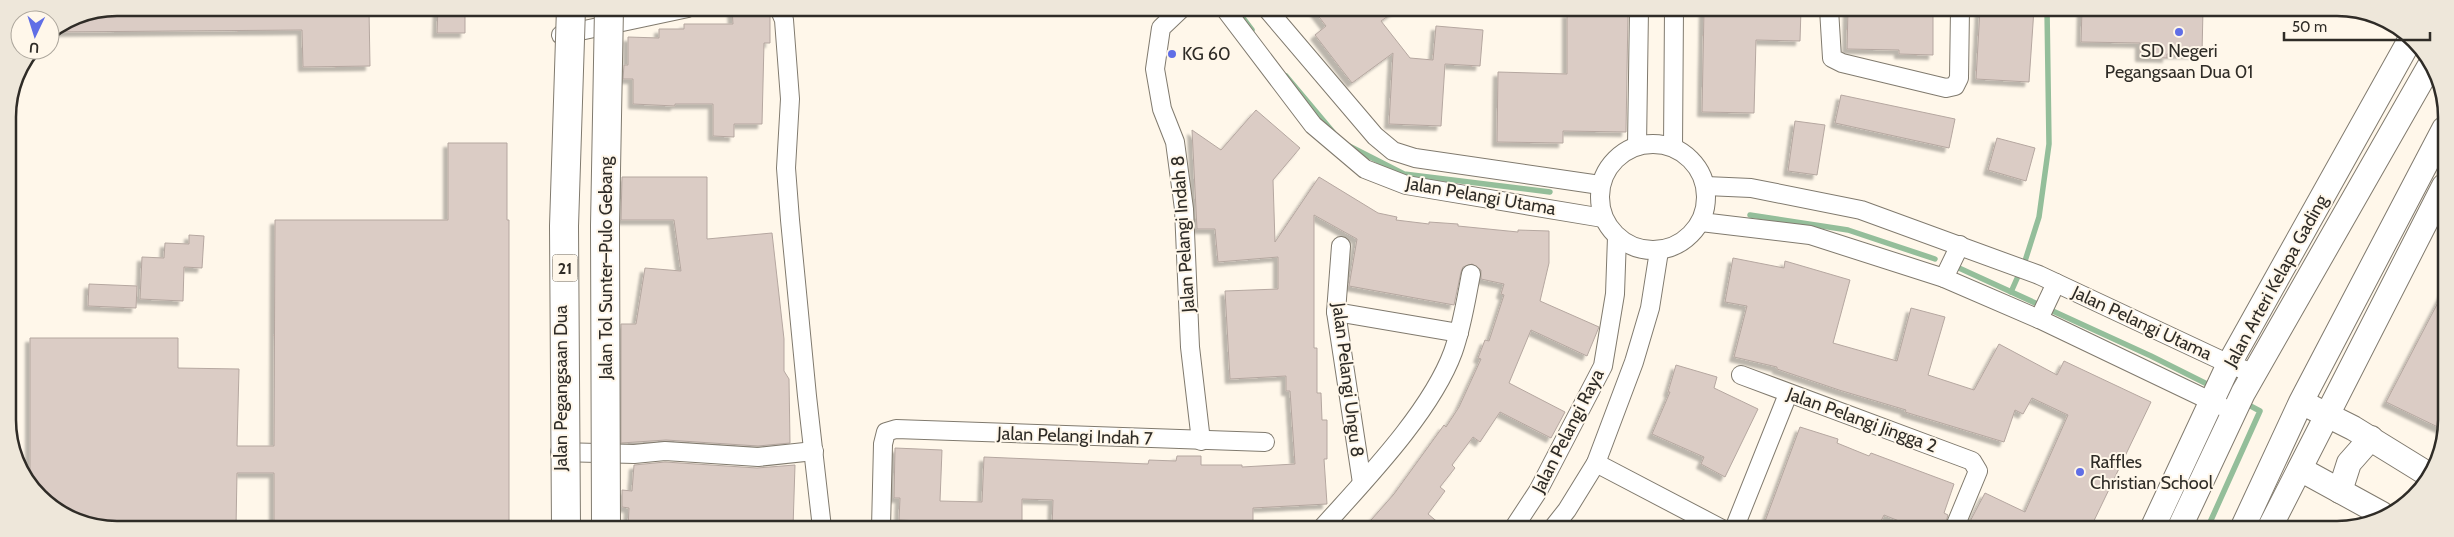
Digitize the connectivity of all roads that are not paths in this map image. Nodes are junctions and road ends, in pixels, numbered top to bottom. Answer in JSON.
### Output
{"nodes":[{"id":1,"x":560,"y":16,"type":"edge"},
{"id":2,"x":571,"y":16,"type":"edge"},
{"id":3,"x":608,"y":16,"type":"edge"},
{"id":4,"x":651,"y":16,"type":"edge"},
{"id":5,"x":782,"y":16,"type":"edge"},
{"id":6,"x":1174,"y":16,"type":"edge"},
{"id":7,"x":1230,"y":16,"type":"edge"},
{"id":8,"x":1274,"y":16,"type":"edge"},
{"id":9,"x":1639,"y":16,"type":"edge"},
{"id":10,"x":1674,"y":16,"type":"edge"},
{"id":11,"x":1829,"y":16,"type":"edge"},
{"id":12,"x":1960,"y":16,"type":"edge"},
{"id":13,"x":560,"y":36,"type":"junction"},
{"id":14,"x":2407,"y":45,"type":"edge"},
{"id":15,"x":2426,"y":72,"type":"edge"},
{"id":16,"x":2438,"y":140,"type":"edge"},
{"id":17,"x":1637,"y":146,"type":"junction"},
{"id":18,"x":1673,"y":147,"type":"junction"},
{"id":19,"x":1600,"y":184,"type":"junction"},
{"id":20,"x":1706,"y":186,"type":"junction"},
{"id":21,"x":2438,"y":198,"type":"edge"},
{"id":22,"x":1603,"y":218,"type":"junction"},
{"id":23,"x":1700,"y":222,"type":"junction"},
{"id":24,"x":1617,"y":237,"type":"junction"},
{"id":25,"x":1960,"y":245,"type":"junction"},
{"id":26,"x":1341,"y":246,"type":"dead end"},
{"id":27,"x":1659,"y":251,"type":"junction"},
{"id":28,"x":1471,"y":274,"type":"dead end"},
{"id":29,"x":1944,"y":278,"type":"junction"},
{"id":30,"x":2055,"y":285,"type":"junction"},
{"id":31,"x":1336,"y":312,"type":"junction"},
{"id":32,"x":2041,"y":314,"type":"junction"},
{"id":33,"x":1459,"y":333,"type":"junction"},
{"id":34,"x":1741,"y":375,"type":"dead end"},
{"id":35,"x":2220,"y":384,"type":"junction"},
{"id":36,"x":1788,"y":394,"type":"junction"},
{"id":37,"x":2242,"y":397,"type":"junction"},
{"id":38,"x":2301,"y":402,"type":"junction"},
{"id":39,"x":2326,"y":415,"type":"junction"},
{"id":40,"x":2371,"y":438,"type":"junction"},
{"id":41,"x":1201,"y":441,"type":"junction"},
{"id":42,"x":1265,"y":442,"type":"dead end"},
{"id":43,"x":560,"y":452,"type":"junction"},
{"id":44,"x":814,"y":452,"type":"junction"},
{"id":45,"x":1596,"y":463,"type":"junction"},
{"id":46,"x":2300,"y":469,"type":"junction"},
{"id":47,"x":2423,"y":471,"type":"edge"},
{"id":48,"x":1362,"y":483,"type":"junction"},
{"id":49,"x":2340,"y":491,"type":"junction"},
{"id":50,"x":2378,"y":512,"type":"edge"},
{"id":51,"x":561,"y":521,"type":"edge"},
{"id":52,"x":566,"y":521,"type":"edge"},
{"id":53,"x":606,"y":521,"type":"edge"},
{"id":54,"x":821,"y":521,"type":"edge"},
{"id":55,"x":881,"y":521,"type":"edge"},
{"id":56,"x":1328,"y":521,"type":"edge"},
{"id":57,"x":1518,"y":521,"type":"edge"},
{"id":58,"x":1558,"y":521,"type":"edge"},
{"id":59,"x":1707,"y":521,"type":"edge"},
{"id":60,"x":1737,"y":521,"type":"edge"},
{"id":61,"x":1957,"y":521,"type":"edge"},
{"id":62,"x":2156,"y":521,"type":"edge"},
{"id":63,"x":2183,"y":521,"type":"edge"},
{"id":64,"x":2246,"y":521,"type":"edge"},
{"id":65,"x":2273,"y":521,"type":"edge"}],
"edges":[{"from":1,"to":13,"type":"street","name":"Jalan Pegangsaan Dua"},
{"from":2,"to":52,"type":"highway","number":"21","bridge":true},
{"from":3,"to":53,"type":"highway","name":"Jalan Tol Sunter–Pulo Gebang","bridge":true},
{"from":4,"to":13,"type":"street"},
{"from":5,"to":44,"type":"street"},
{"from":6,"to":41,"type":"street","name":"Jalan Pelangi Indah 8"},
{"from":7,"to":22,"type":"street","name":"Jalan Pelangi Utama"},
{"from":8,"to":19,"type":"street","name":"Jalan Pelangi Utama"},
{"from":9,"to":17,"type":"street"},
{"from":10,"to":18,"type":"street"},
{"from":11,"to":12,"type":"street"},
{"from":13,"to":43,"type":"street","name":"Jalan Pegangsaan Dua"},
{"from":14,"to":35,"type":"street","name":"Jalan Arteri Kelapa Gading"},
{"from":15,"to":37,"type":"street","name":"Jalan Arteri Kelapa Gading"},
{"from":16,"to":38,"type":"street"},
{"from":17,"to":18,"type":"street"},
{"from":17,"to":19,"type":"street"},
{"from":18,"to":20,"type":"street"},
{"from":19,"to":22,"type":"street"},
{"from":20,"to":23,"type":"street"},
{"from":20,"to":25,"type":"street","name":"Jalan Pelangi Utama"},
{"from":21,"to":39,"type":"street"},
{"from":22,"to":24,"type":"street"},
{"from":23,"to":27,"type":"street"},
{"from":23,"to":29,"type":"street","name":"Jalan Pelangi Utama"},
{"from":24,"to":27,"type":"street"},
{"from":24,"to":57,"type":"street","name":"Jalan Pelangi Raya"},
{"from":25,"to":29,"type":"street"},
{"from":25,"to":30,"type":"street","name":"Jalan Pelangi Utama"},
{"from":26,"to":31,"type":"street","name":"Jalan Pelangi Ungu 8"},
{"from":27,"to":45,"type":"street","name":"Jalan Pelangi Raya"},
{"from":28,"to":33,"type":"street"},
{"from":29,"to":32,"type":"street","name":"Jalan Pelangi Utama"},
{"from":30,"to":32,"type":"street","name":"Jalan Pelangi Utama"},
{"from":30,"to":35,"type":"street","name":"Jalan Pelangi Utama"},
{"from":31,"to":33,"type":"street"},
{"from":31,"to":48,"type":"street","name":"Jalan Pelangi Ungu 8"},
{"from":32,"to":35,"type":"street","name":"Jalan Pelangi Utama"},
{"from":33,"to":48,"type":"street"},
{"from":34,"to":36,"type":"street","name":"Jalan Pelangi Jingga 2"},
{"from":35,"to":37,"type":"street","name":"Jalan Pelangi Utama"},
{"from":35,"to":37,"type":"street","name":"Jalan Pelangi Utama"},
{"from":35,"to":62,"type":"street","name":"Jalan Arteri Kelapa Gading"},
{"from":36,"to":60,"type":"street"},
{"from":36,"to":61,"type":"street","name":"Jalan Pelangi Jingga 2"},
{"from":37,"to":63,"type":"street","name":"Jalan Arteri Kelapa Gading"},
{"from":38,"to":39,"type":"street"},
{"from":38,"to":64,"type":"street"},
{"from":39,"to":40,"type":"street"},
{"from":39,"to":46,"type":"street"},
{"from":40,"to":47,"type":"street"},
{"from":40,"to":49,"type":"street"},
{"from":41,"to":42,"type":"street","name":"Jalan Pelangi Indah 7"},
{"from":41,"to":55,"type":"street","name":"Jalan Pelangi Indah 7"},
{"from":43,"to":44,"type":"street"},
{"from":43,"to":51,"type":"street","name":"Jalan Pegangsaan Dua"},
{"from":44,"to":54,"type":"street"},
{"from":45,"to":58,"type":"street","name":"Jalan Pelangi Raya"},
{"from":45,"to":59,"type":"street"},
{"from":46,"to":49,"type":"street"},
{"from":46,"to":65,"type":"street"},
{"from":48,"to":56,"type":"street"},
{"from":49,"to":50,"type":"street"}]}
